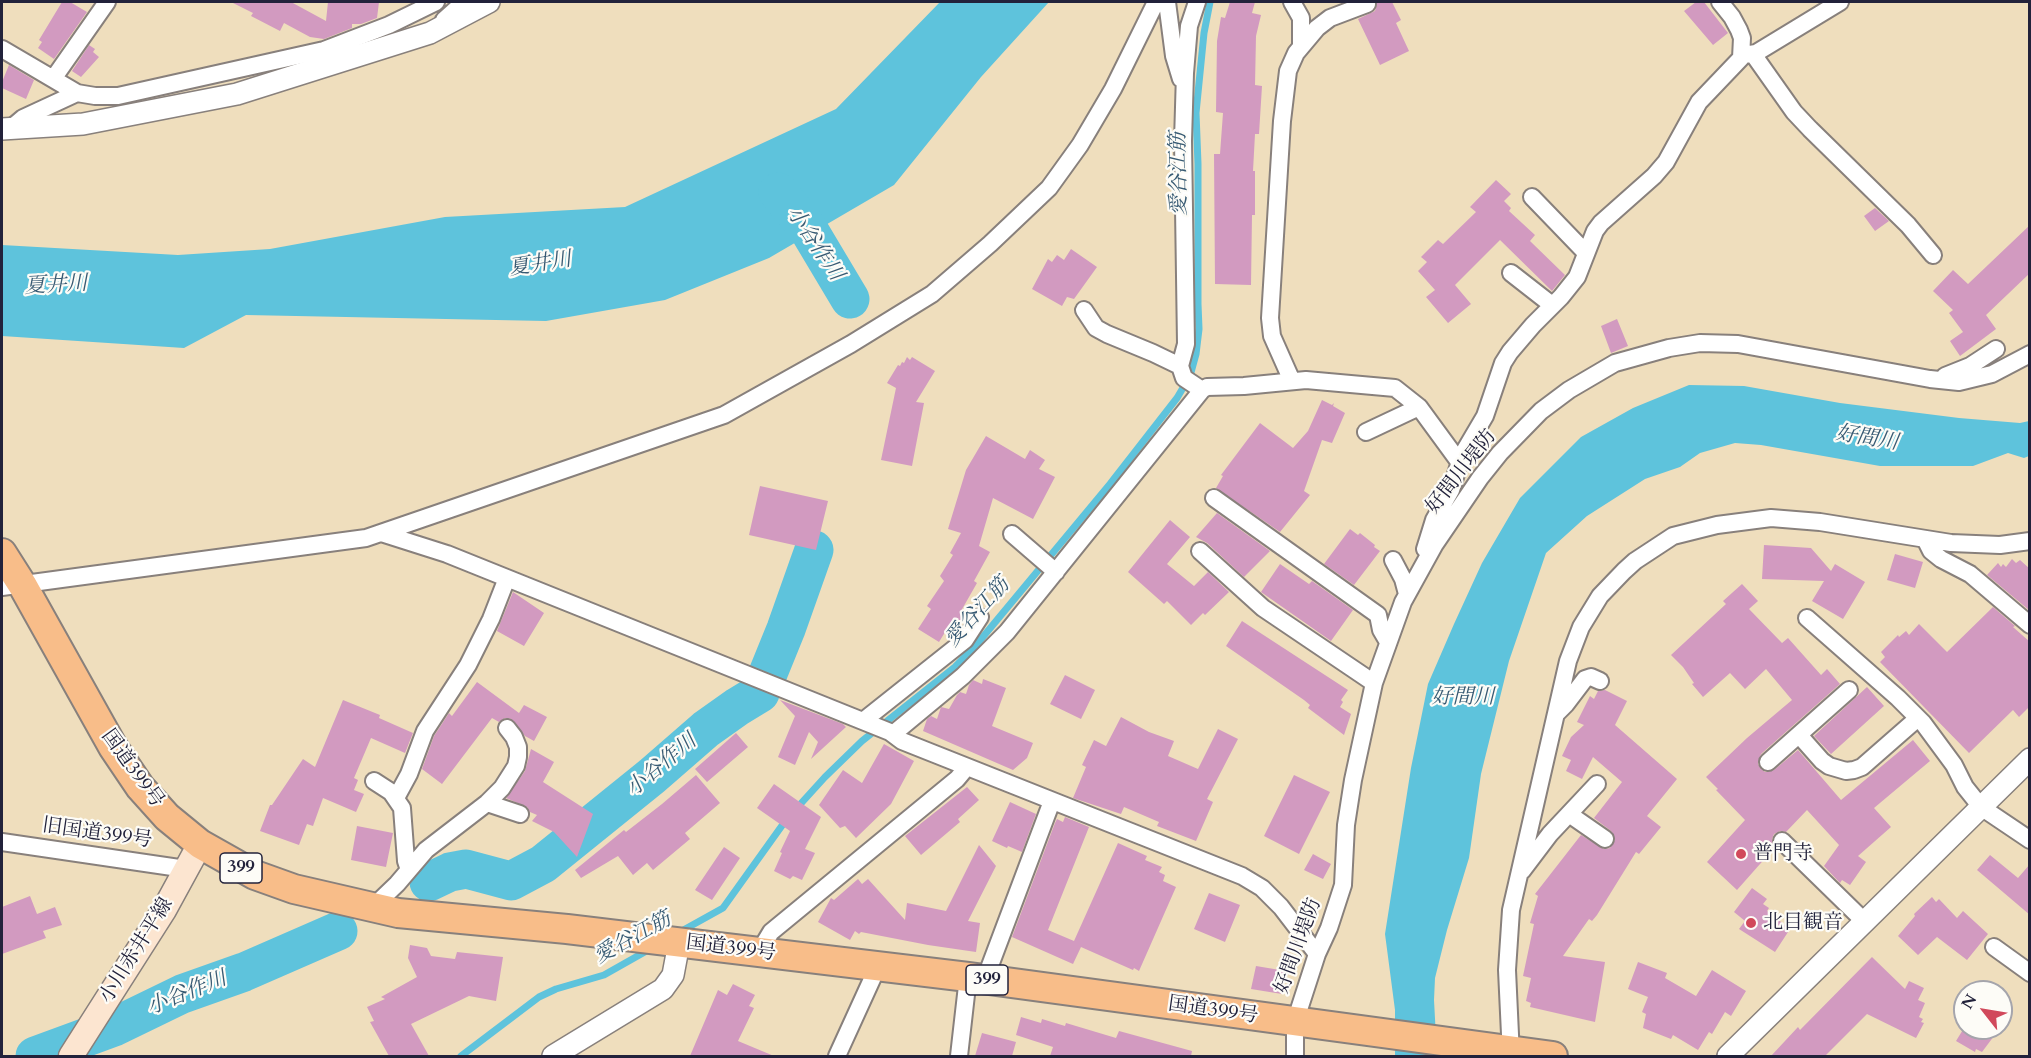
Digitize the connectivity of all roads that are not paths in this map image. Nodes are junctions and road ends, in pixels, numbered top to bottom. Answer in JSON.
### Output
{"nodes":[{"id":1,"x":107,"y":2,"type":"edge"},
{"id":2,"x":435,"y":2,"type":"edge"},
{"id":3,"x":464,"y":2,"type":"edge"},
{"id":4,"x":489,"y":2,"type":"edge"},
{"id":5,"x":1156,"y":2,"type":"edge"},
{"id":6,"x":1167,"y":2,"type":"edge"},
{"id":7,"x":1197,"y":2,"type":"edge"},
{"id":8,"x":1293,"y":2,"type":"edge"},
{"id":9,"x":1720,"y":2,"type":"edge"},
{"id":10,"x":1840,"y":2,"type":"edge"},
{"id":11,"x":1367,"y":4,"type":"dead end"},
{"id":12,"x":430,"y":33,"type":"junction"},
{"id":13,"x":1301,"y":46,"type":"junction"},
{"id":14,"x":2,"y":49,"type":"edge"},
{"id":15,"x":1748,"y":55,"type":"junction"},
{"id":16,"x":53,"y":80,"type":"junction"},
{"id":17,"x":1184,"y":85,"type":"junction"},
{"id":18,"x":77,"y":93,"type":"junction"},
{"id":19,"x":6,"y":129,"type":"edge"},
{"id":20,"x":1532,"y":197,"type":"dead end"},
{"id":21,"x":1586,"y":253,"type":"junction"},
{"id":22,"x":1933,"y":255,"type":"dead end"},
{"id":23,"x":1511,"y":273,"type":"dead end"},
{"id":24,"x":1552,"y":305,"type":"junction"},
{"id":25,"x":1084,"y":309,"type":"dead end"},
{"id":26,"x":1996,"y":349,"type":"dead end"},
{"id":27,"x":2030,"y":354,"type":"edge"},
{"id":28,"x":1180,"y":366,"type":"junction"},
{"id":29,"x":1935,"y":379,"type":"junction"},
{"id":30,"x":1292,"y":381,"type":"junction"},
{"id":31,"x":1202,"y":390,"type":"junction"},
{"id":32,"x":1419,"y":407,"type":"junction"},
{"id":33,"x":1366,"y":432,"type":"dead end"},
{"id":34,"x":1460,"y":463,"type":"junction"},
{"id":35,"x":1214,"y":498,"type":"dead end"},
{"id":36,"x":381,"y":533,"type":"junction"},
{"id":37,"x":1011,"y":534,"type":"dead end"},
{"id":38,"x":1925,"y":539,"type":"junction"},
{"id":39,"x":2030,"y":541,"type":"edge"},
{"id":40,"x":1200,"y":551,"type":"dead end"},
{"id":41,"x":2,"y":553,"type":"edge"},
{"id":42,"x":1393,"y":560,"type":"dead end"},
{"id":43,"x":1425,"y":561,"type":"junction"},
{"id":44,"x":1056,"y":572,"type":"junction"},
{"id":45,"x":507,"y":578,"type":"junction"},
{"id":46,"x":12,"y":586,"type":"edge"},
{"id":47,"x":1407,"y":594,"type":"junction"},
{"id":48,"x":980,"y":616,"type":"dead end"},
{"id":49,"x":1808,"y":618,"type":"dead end"},
{"id":50,"x":2030,"y":625,"type":"edge"},
{"id":51,"x":1388,"y":642,"type":"junction"},
{"id":52,"x":1600,"y":681,"type":"dead end"},
{"id":53,"x":1374,"y":683,"type":"junction"},
{"id":54,"x":1849,"y":690,"type":"dead end"},
{"id":55,"x":1556,"y":715,"type":"junction"},
{"id":56,"x":1918,"y":718,"type":"junction"},
{"id":57,"x":862,"y":721,"type":"junction"},
{"id":58,"x":507,"y":728,"type":"dead end"},
{"id":59,"x":892,"y":733,"type":"junction"},
{"id":60,"x":1799,"y":735,"type":"junction"},
{"id":61,"x":2030,"y":759,"type":"edge"},
{"id":62,"x":1768,"y":762,"type":"dead end"},
{"id":63,"x":967,"y":767,"type":"junction"},
{"id":64,"x":374,"y":781,"type":"dead end"},
{"id":65,"x":1597,"y":784,"type":"dead end"},
{"id":66,"x":396,"y":798,"type":"junction"},
{"id":67,"x":1052,"y":801,"type":"junction"},
{"id":68,"x":487,"y":803,"type":"junction"},
{"id":69,"x":1981,"y":807,"type":"junction"},
{"id":70,"x":519,"y":814,"type":"dead end"},
{"id":71,"x":1569,"y":814,"type":"junction"},
{"id":72,"x":1605,"y":839,"type":"dead end"},
{"id":73,"x":2030,"y":840,"type":"edge"},
{"id":74,"x":2,"y":842,"type":"edge"},
{"id":75,"x":1782,"y":842,"type":"dead end"},
{"id":76,"x":200,"y":844,"type":"junction"},
{"id":77,"x":186,"y":869,"type":"junction"},
{"id":78,"x":409,"y":870,"type":"junction"},
{"id":79,"x":1518,"y":877,"type":"junction"},
{"id":80,"x":373,"y":908,"type":"junction"},
{"id":81,"x":1865,"y":922,"type":"junction"},
{"id":82,"x":679,"y":943,"type":"junction"},
{"id":83,"x":1994,"y":947,"type":"dead end"},
{"id":84,"x":759,"y":952,"type":"junction"},
{"id":85,"x":1317,"y":954,"type":"junction"},
{"id":86,"x":878,"y":966,"type":"junction"},
{"id":87,"x":2030,"y":973,"type":"edge"},
{"id":88,"x":976,"y":978,"type":"junction"},
{"id":89,"x":1294,"y":1022,"type":"junction"},
{"id":90,"x":1507,"y":1052,"type":"edge"},
{"id":91,"x":71,"y":1056,"type":"edge"},
{"id":92,"x":554,"y":1056,"type":"edge"},
{"id":93,"x":837,"y":1056,"type":"edge"},
{"id":94,"x":959,"y":1056,"type":"edge"},
{"id":95,"x":1295,"y":1056,"type":"edge"},
{"id":96,"x":1553,"y":1056,"type":"edge"},
{"id":97,"x":1728,"y":1056,"type":"edge"}],
"edges":[{"from":1,"to":16,"type":"street"},
{"from":2,"to":18,"type":"street"},
{"from":3,"to":12,"type":"street"},
{"from":4,"to":12,"type":"street"},
{"from":5,"to":36,"type":"street"},
{"from":6,"to":17,"type":"street"},
{"from":7,"to":17,"type":"street"},
{"from":8,"to":13,"type":"street"},
{"from":9,"to":15,"type":"street"},
{"from":10,"to":15,"type":"street"},
{"from":11,"to":13,"type":"street"},
{"from":12,"to":19,"type":"street"},
{"from":13,"to":30,"type":"street"},
{"from":14,"to":16,"type":"street"},
{"from":15,"to":21,"type":"street"},
{"from":15,"to":22,"type":"street"},
{"from":16,"to":18,"type":"street"},
{"from":17,"to":28,"type":"street"},
{"from":18,"to":19,"type":"street"},
{"from":20,"to":21,"type":"street"},
{"from":21,"to":24,"type":"street"},
{"from":23,"to":24,"type":"street"},
{"from":24,"to":34,"type":"street"},
{"from":25,"to":28,"type":"street"},
{"from":26,"to":29,"type":"street"},
{"from":27,"to":29,"type":"street","name":"好間川堤防"},
{"from":28,"to":31,"type":"street"},
{"from":29,"to":43,"type":"street","name":"好間川堤防"},
{"from":30,"to":31,"type":"street"},
{"from":30,"to":32,"type":"street"},
{"from":31,"to":44,"type":"street"},
{"from":32,"to":33,"type":"street"},
{"from":32,"to":34,"type":"street"},
{"from":34,"to":43,"type":"street"},
{"from":35,"to":51,"type":"street"},
{"from":36,"to":45,"type":"street"},
{"from":36,"to":46,"type":"street"},
{"from":37,"to":44,"type":"street"},
{"from":38,"to":39,"type":"street"},
{"from":38,"to":50,"type":"street"},
{"from":38,"to":55,"type":"street"},
{"from":40,"to":53,"type":"street"},
{"from":41,"to":46,"type":"highway","name":"国道399号","number":"399"},
{"from":42,"to":47,"type":"street"},
{"from":43,"to":47,"type":"street","name":"好間川堤防"},
{"from":44,"to":59,"type":"street"},
{"from":45,"to":57,"type":"street"},
{"from":45,"to":66,"type":"street"},
{"from":46,"to":76,"type":"highway","name":"国道399号","number":"399"},
{"from":47,"to":51,"type":"street","name":"好間川堤防"},
{"from":48,"to":57,"type":"street"},
{"from":49,"to":56,"type":"street"},
{"from":51,"to":53,"type":"street","name":"好間川堤防"},
{"from":52,"to":55,"type":"street"},
{"from":53,"to":85,"type":"street","name":"好間川堤防"},
{"from":54,"to":60,"type":"street"},
{"from":55,"to":79,"type":"street"},
{"from":56,"to":60,"type":"street"},
{"from":56,"to":69,"type":"street"},
{"from":57,"to":59,"type":"street"},
{"from":58,"to":68,"type":"street"},
{"from":59,"to":63,"type":"street"},
{"from":60,"to":62,"type":"street"},
{"from":61,"to":69,"type":"street"},
{"from":63,"to":67,"type":"street"},
{"from":63,"to":84,"type":"street"},
{"from":64,"to":66,"type":"street"},
{"from":65,"to":71,"type":"street"},
{"from":66,"to":78,"type":"street"},
{"from":67,"to":85,"type":"street"},
{"from":67,"to":88,"type":"street"},
{"from":68,"to":70,"type":"street"},
{"from":68,"to":78,"type":"street"},
{"from":69,"to":73,"type":"street"},
{"from":69,"to":81,"type":"street"},
{"from":71,"to":72,"type":"street"},
{"from":71,"to":79,"type":"street"},
{"from":74,"to":77,"type":"street","name":"旧国道399号"},
{"from":75,"to":81,"type":"street"},
{"from":76,"to":77,"type":"main road","name":"小川赤井平線"},
{"from":76,"to":80,"type":"highway","name":"国道399号","number":"399"},
{"from":77,"to":91,"type":"main road","name":"小川赤井平線"},
{"from":78,"to":80,"type":"street"},
{"from":79,"to":90,"type":"street"},
{"from":80,"to":82,"type":"highway","name":"国道399号","number":"399"},
{"from":81,"to":97,"type":"street"},
{"from":82,"to":84,"type":"highway","name":"国道399号","number":"399"},
{"from":82,"to":92,"type":"street"},
{"from":83,"to":87,"type":"street"},
{"from":84,"to":86,"type":"highway","name":"国道399号","number":"399"},
{"from":85,"to":89,"type":"street","name":"好間川堤防"},
{"from":86,"to":88,"type":"highway","name":"国道399号","number":"399"},
{"from":86,"to":93,"type":"street"},
{"from":88,"to":89,"type":"highway","name":"国道399号","number":"399"},
{"from":88,"to":94,"type":"street"},
{"from":89,"to":90,"type":"highway","name":"国道399号","number":"399"},
{"from":89,"to":95,"type":"street","name":"好間川堤防"},
{"from":90,"to":96,"type":"highway","name":"国道399号","number":"399"}]}
